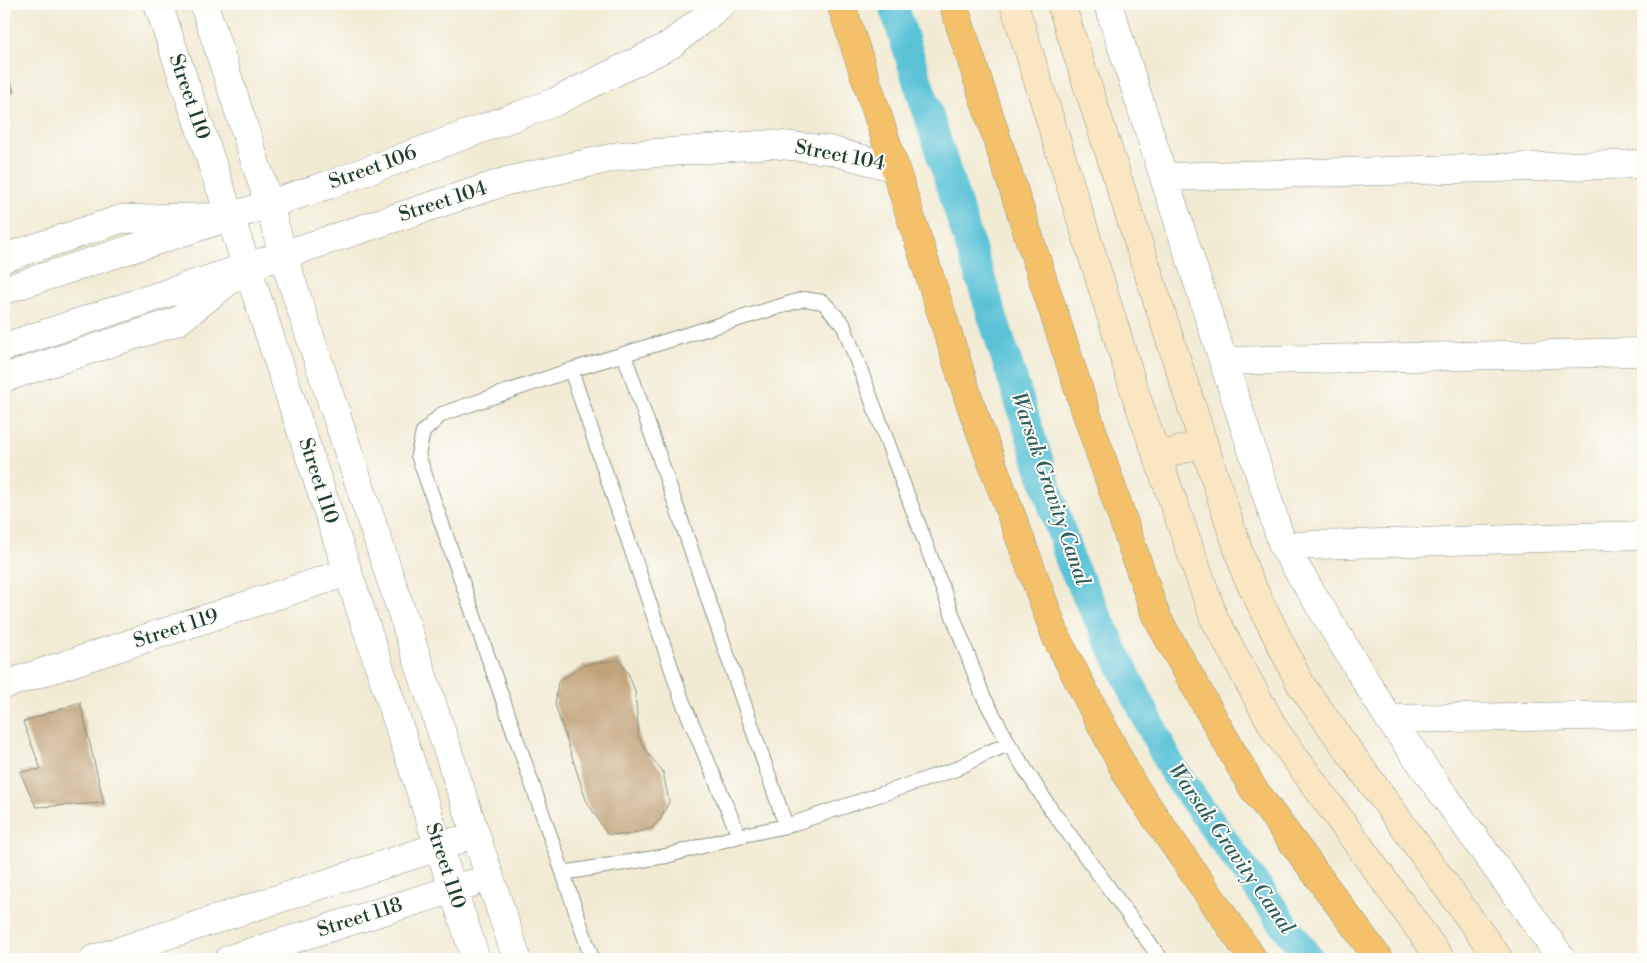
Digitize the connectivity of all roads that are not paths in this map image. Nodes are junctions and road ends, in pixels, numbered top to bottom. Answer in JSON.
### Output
{"nodes":[{"id":1,"x":158,"y":4,"type":"edge"},
{"id":2,"x":204,"y":4,"type":"edge"},
{"id":3,"x":722,"y":4,"type":"edge"},
{"id":4,"x":840,"y":4,"type":"edge"},
{"id":5,"x":953,"y":4,"type":"edge"},
{"id":6,"x":1014,"y":4,"type":"edge"},
{"id":7,"x":1062,"y":4,"type":"edge"},
{"id":8,"x":1108,"y":4,"type":"edge"},
{"id":9,"x":1643,"y":164,"type":"edge"},
{"id":10,"x":896,"y":168,"type":"junction"},
{"id":11,"x":1164,"y":177,"type":"junction"},
{"id":12,"x":269,"y":204,"type":"junction"},
{"id":13,"x":229,"y":216,"type":"junction"},
{"id":14,"x":283,"y":255,"type":"junction"},
{"id":15,"x":4,"y":258,"type":"edge"},
{"id":16,"x":247,"y":267,"type":"junction"},
{"id":17,"x":4,"y":290,"type":"edge"},
{"id":18,"x":4,"y":347,"type":"edge"},
{"id":19,"x":1643,"y":352,"type":"edge"},
{"id":20,"x":624,"y":354,"type":"junction"},
{"id":21,"x":1223,"y":361,"type":"junction"},
{"id":22,"x":571,"y":370,"type":"junction"},
{"id":23,"x":4,"y":378,"type":"edge"},
{"id":24,"x":1204,"y":443,"type":"junction"},
{"id":25,"x":1158,"y":457,"type":"junction"},
{"id":26,"x":1643,"y":535,"type":"edge"},
{"id":27,"x":1283,"y":546,"type":"junction"},
{"id":28,"x":348,"y":572,"type":"junction"},
{"id":29,"x":4,"y":685,"type":"edge"},
{"id":30,"x":1643,"y":715,"type":"edge"},
{"id":31,"x":1389,"y":719,"type":"junction"},
{"id":32,"x":1009,"y":744,"type":"junction"},
{"id":33,"x":786,"y":826,"type":"junction"},
{"id":34,"x":476,"y":835,"type":"junction"},
{"id":35,"x":739,"y":836,"type":"junction"},
{"id":36,"x":439,"y":845,"type":"junction"},
{"id":37,"x":564,"y":872,"type":"junction"},
{"id":38,"x":490,"y":878,"type":"junction"},
{"id":39,"x":453,"y":888,"type":"junction"},
{"id":40,"x":94,"y":959,"type":"edge"},
{"id":41,"x":229,"y":959,"type":"edge"},
{"id":42,"x":476,"y":959,"type":"edge"},
{"id":43,"x":517,"y":959,"type":"edge"},
{"id":44,"x":592,"y":959,"type":"edge"},
{"id":45,"x":1161,"y":959,"type":"edge"},
{"id":46,"x":1253,"y":959,"type":"edge"},
{"id":47,"x":1379,"y":959,"type":"edge"},
{"id":48,"x":1441,"y":959,"type":"edge"},
{"id":49,"x":1499,"y":959,"type":"edge"},
{"id":50,"x":1562,"y":959,"type":"edge"}],
"edges":[{"from":1,"to":13,"type":"street","name":"Street 110"},
{"from":2,"to":12,"type":"street","name":"Street 110"},
{"from":3,"to":12,"type":"street","name":"Street 106"},
{"from":4,"to":10,"type":"main road"},
{"from":5,"to":47,"type":"main road"},
{"from":6,"to":25,"type":"main road"},
{"from":7,"to":24,"type":"main road"},
{"from":8,"to":11,"type":"street"},
{"from":9,"to":11,"type":"street"},
{"from":10,"to":14,"type":"street","name":"Street 104"},
{"from":10,"to":46,"type":"main road"},
{"from":11,"to":21,"type":"street"},
{"from":12,"to":13,"type":"street","name":"Street 106"},
{"from":12,"to":14,"type":"street","name":"Street 110"},
{"from":13,"to":15,"type":"street"},
{"from":13,"to":16,"type":"street","name":"Street 110"},
{"from":13,"to":17,"type":"street","name":"Street 106"},
{"from":14,"to":16,"type":"street","name":"Street 104"},
{"from":14,"to":34,"type":"street","name":"Street 110"},
{"from":16,"to":18,"type":"street","name":"Street 104"},
{"from":16,"to":23,"type":"street"},
{"from":16,"to":28,"type":"street","name":"Street 110"},
{"from":19,"to":21,"type":"street"},
{"from":20,"to":22,"type":"lane"},
{"from":20,"to":32,"type":"lane"},
{"from":20,"to":33,"type":"lane"},
{"from":21,"to":27,"type":"street"},
{"from":22,"to":35,"type":"lane"},
{"from":22,"to":37,"type":"lane"},
{"from":24,"to":25,"type":"main road"},
{"from":24,"to":49,"type":"main road"},
{"from":25,"to":48,"type":"main road"},
{"from":26,"to":27,"type":"street"},
{"from":27,"to":31,"type":"street"},
{"from":28,"to":29,"type":"street","name":"Street 119"},
{"from":28,"to":36,"type":"street","name":"Street 110"},
{"from":30,"to":31,"type":"street"},
{"from":31,"to":50,"type":"street"},
{"from":32,"to":33,"type":"lane"},
{"from":32,"to":45,"type":"lane"},
{"from":33,"to":35,"type":"lane"},
{"from":34,"to":36,"type":"street"},
{"from":34,"to":38,"type":"street","name":"Street 110"},
{"from":35,"to":37,"type":"lane"},
{"from":36,"to":39,"type":"street","name":"Street 110"},
{"from":36,"to":40,"type":"street"},
{"from":37,"to":44,"type":"lane"},
{"from":38,"to":39,"type":"street","name":"Street 118"},
{"from":38,"to":43,"type":"street","name":"Street 110"},
{"from":39,"to":41,"type":"street","name":"Street 118"},
{"from":39,"to":42,"type":"street","name":"Street 110"}]}
